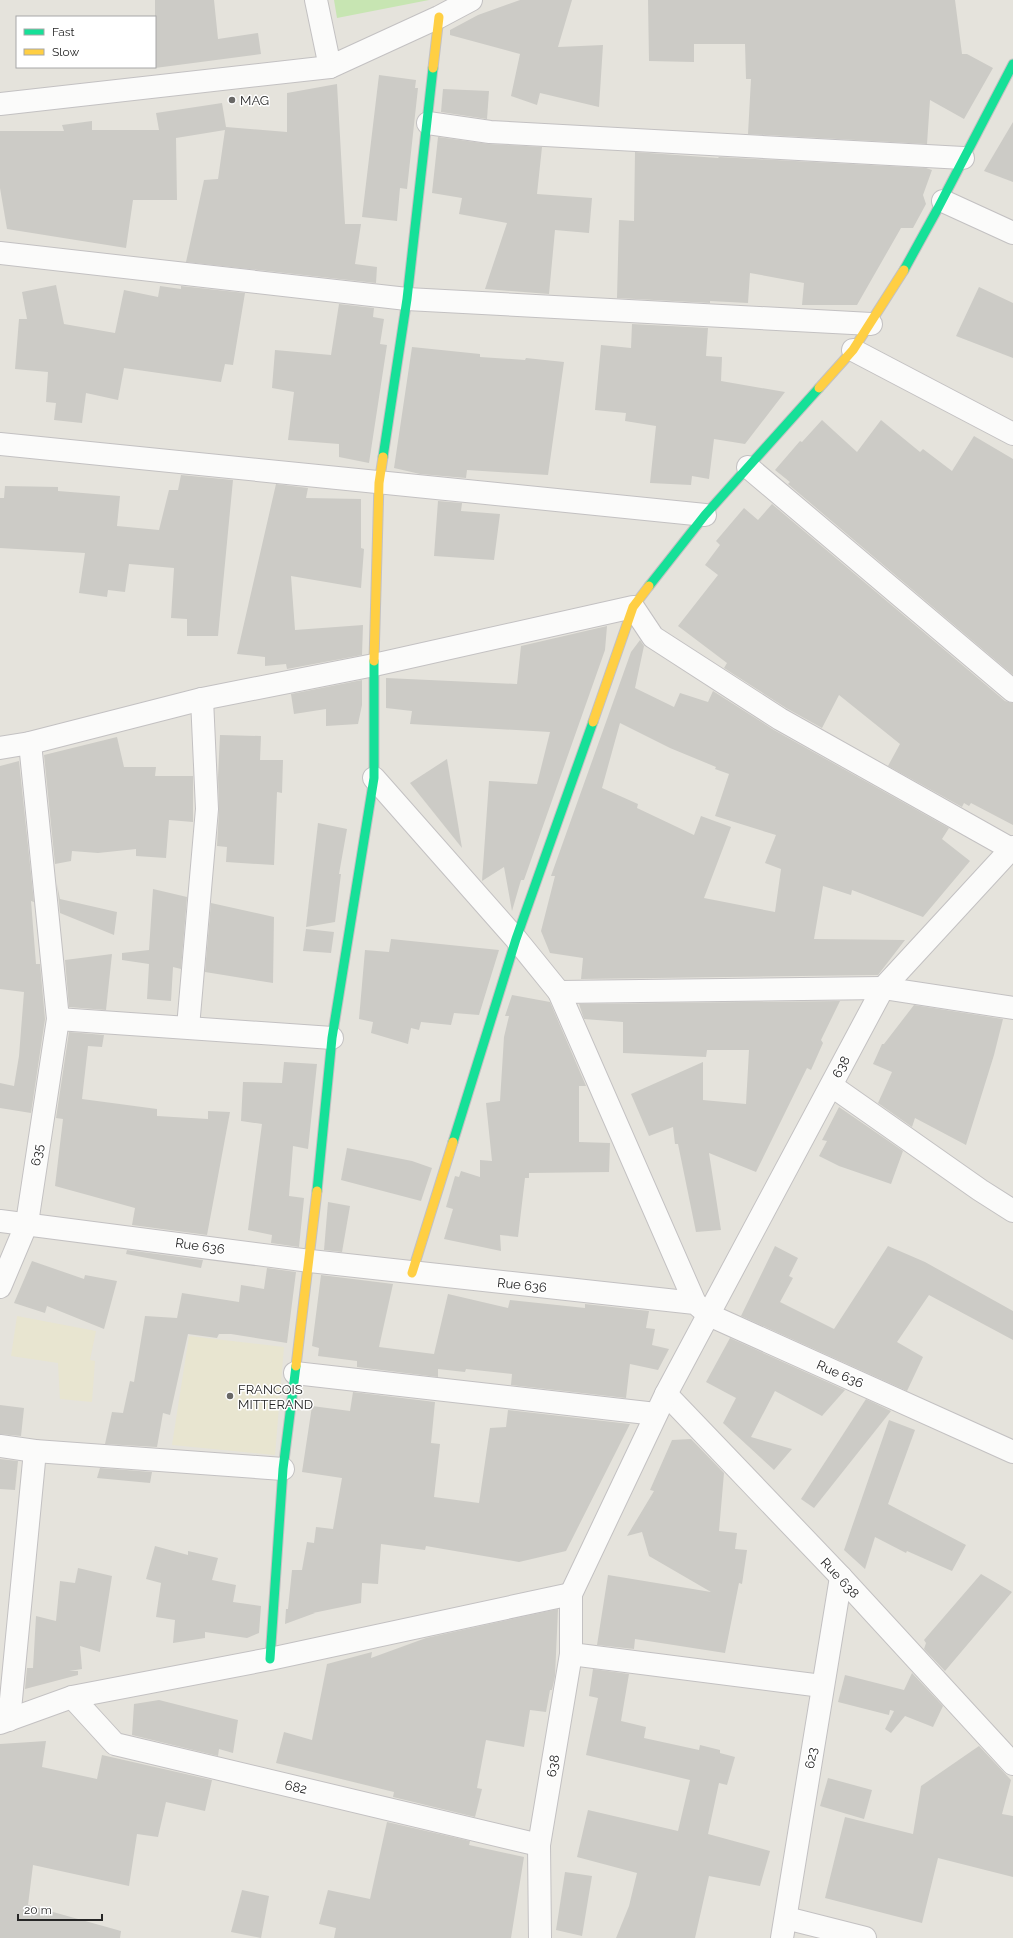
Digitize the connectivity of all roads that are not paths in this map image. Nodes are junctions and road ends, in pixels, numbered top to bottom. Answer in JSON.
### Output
{"nodes":[{"id":1,"x":316,"y":0,"type":"edge"},
{"id":2,"x":471,"y":0,"type":"edge"},
{"id":3,"x":439,"y":17,"type":"junction"},
{"id":4,"x":1013,"y":64,"type":"edge"},
{"id":5,"x":330,"y":67,"type":"junction"},
{"id":6,"x":0,"y":104,"type":"edge"},
{"id":7,"x":428,"y":123,"type":"junction"},
{"id":8,"x":963,"y":158,"type":"junction"},
{"id":9,"x":943,"y":201,"type":"junction"},
{"id":10,"x":1013,"y":233,"type":"edge"},
{"id":11,"x":0,"y":253,"type":"edge"},
{"id":12,"x":406,"y":298,"type":"junction"},
{"id":13,"x":871,"y":324,"type":"junction"},
{"id":14,"x":853,"y":350,"type":"junction"},
{"id":15,"x":1013,"y":434,"type":"edge"},
{"id":16,"x":0,"y":444,"type":"edge"},
{"id":17,"x":748,"y":467,"type":"junction"},
{"id":18,"x":379,"y":483,"type":"junction"},
{"id":19,"x":705,"y":515,"type":"junction"},
{"id":20,"x":633,"y":607,"type":"junction"},
{"id":21,"x":374,"y":665,"type":"junction"},
{"id":22,"x":1013,"y":691,"type":"edge"},
{"id":23,"x":202,"y":699,"type":"junction"},
{"id":24,"x":30,"y":743,"type":"junction"},
{"id":25,"x":0,"y":748,"type":"edge"},
{"id":26,"x":374,"y":778,"type":"junction"},
{"id":27,"x":1012,"y":849,"type":"edge"},
{"id":28,"x":516,"y":939,"type":"junction"},
{"id":29,"x":883,"y":988,"type":"junction"},
{"id":30,"x":559,"y":992,"type":"junction"},
{"id":31,"x":1013,"y":1008,"type":"edge"},
{"id":32,"x":58,"y":1019,"type":"junction"},
{"id":33,"x":188,"y":1027,"type":"junction"},
{"id":34,"x":332,"y":1038,"type":"junction"},
{"id":35,"x":832,"y":1086,"type":"junction"},
{"id":36,"x":1013,"y":1211,"type":"edge"},
{"id":37,"x":0,"y":1221,"type":"edge"},
{"id":38,"x":27,"y":1223,"type":"junction"},
{"id":39,"x":310,"y":1261,"type":"junction"},
{"id":40,"x":412,"y":1273,"type":"junction"},
{"id":41,"x":0,"y":1287,"type":"edge"},
{"id":42,"x":702,"y":1309,"type":"junction"},
{"id":43,"x":295,"y":1373,"type":"junction"},
{"id":44,"x":666,"y":1394,"type":"junction"},
{"id":45,"x":656,"y":1414,"type":"junction"},
{"id":46,"x":0,"y":1446,"type":"edge"},
{"id":47,"x":35,"y":1451,"type":"junction"},
{"id":48,"x":1013,"y":1452,"type":"edge"},
{"id":49,"x":283,"y":1469,"type":"junction"},
{"id":50,"x":841,"y":1577,"type":"junction"},
{"id":51,"x":571,"y":1594,"type":"junction"},
{"id":52,"x":571,"y":1654,"type":"junction"},
{"id":53,"x":270,"y":1658,"type":"junction"},
{"id":54,"x":822,"y":1686,"type":"junction"},
{"id":55,"x":72,"y":1697,"type":"junction"},
{"id":56,"x":5,"y":1721,"type":"edge"},
{"id":57,"x":1013,"y":1764,"type":"edge"},
{"id":58,"x":539,"y":1845,"type":"junction"},
{"id":59,"x":784,"y":1928,"type":"edge"},
{"id":60,"x":540,"y":1938,"type":"edge"},
{"id":61,"x":865,"y":1938,"type":"edge"}],
"edges":[{"from":1,"to":5,"type":"street"},
{"from":2,"to":3,"type":"street"},
{"from":3,"to":5,"type":"street"},
{"from":3,"to":7,"type":"street"},
{"from":4,"to":8,"type":"street"},
{"from":5,"to":6,"type":"street"},
{"from":7,"to":8,"type":"street"},
{"from":7,"to":12,"type":"street"},
{"from":8,"to":9,"type":"street"},
{"from":9,"to":10,"type":"street"},
{"from":9,"to":13,"type":"street"},
{"from":11,"to":12,"type":"street"},
{"from":12,"to":13,"type":"street"},
{"from":12,"to":18,"type":"street"},
{"from":13,"to":14,"type":"street"},
{"from":14,"to":15,"type":"street"},
{"from":14,"to":17,"type":"street"},
{"from":16,"to":18,"type":"street"},
{"from":17,"to":19,"type":"street"},
{"from":17,"to":22,"type":"street"},
{"from":18,"to":19,"type":"street"},
{"from":18,"to":21,"type":"street"},
{"from":19,"to":20,"type":"street"},
{"from":20,"to":21,"type":"street"},
{"from":20,"to":27,"type":"street"},
{"from":20,"to":28,"type":"street"},
{"from":21,"to":23,"type":"street"},
{"from":21,"to":26,"type":"street"},
{"from":23,"to":24,"type":"street"},
{"from":23,"to":33,"type":"street"},
{"from":24,"to":25,"type":"street"},
{"from":24,"to":32,"type":"street","name":"635"},
{"from":26,"to":28,"type":"street"},
{"from":26,"to":34,"type":"street"},
{"from":27,"to":29,"type":"street","name":"638"},
{"from":28,"to":30,"type":"street"},
{"from":28,"to":40,"type":"street"},
{"from":29,"to":30,"type":"street"},
{"from":29,"to":31,"type":"street"},
{"from":29,"to":35,"type":"street","name":"638"},
{"from":30,"to":42,"type":"street"},
{"from":32,"to":33,"type":"street"},
{"from":32,"to":38,"type":"street","name":"635"},
{"from":33,"to":34,"type":"street"},
{"from":34,"to":39,"type":"street"},
{"from":35,"to":36,"type":"street"},
{"from":35,"to":42,"type":"street","name":"638"},
{"from":37,"to":38,"type":"street","name":"Rue 636"},
{"from":38,"to":39,"type":"street","name":"Rue 636"},
{"from":38,"to":41,"type":"street","name":"635"},
{"from":39,"to":40,"type":"street","name":"Rue 636"},
{"from":39,"to":43,"type":"street"},
{"from":40,"to":42,"type":"street","name":"Rue 636"},
{"from":42,"to":44,"type":"street","name":"638"},
{"from":42,"to":48,"type":"street","name":"Rue 636"},
{"from":43,"to":45,"type":"street"},
{"from":43,"to":49,"type":"street"},
{"from":44,"to":45,"type":"street","name":"638"},
{"from":44,"to":50,"type":"street","name":"Rue 638"},
{"from":45,"to":51,"type":"street","name":"638"},
{"from":46,"to":47,"type":"street"},
{"from":47,"to":49,"type":"street"},
{"from":47,"to":56,"type":"street"},
{"from":49,"to":53,"type":"street"},
{"from":50,"to":54,"type":"street","name":"623"},
{"from":50,"to":57,"type":"street","name":"Rue 638"},
{"from":51,"to":52,"type":"street","name":"638"},
{"from":51,"to":53,"type":"street"},
{"from":52,"to":54,"type":"street"},
{"from":52,"to":58,"type":"street","name":"638"},
{"from":53,"to":55,"type":"street"},
{"from":54,"to":59,"type":"street","name":"623"},
{"from":55,"to":56,"type":"street"},
{"from":55,"to":58,"type":"street","name":"682"},
{"from":58,"to":60,"type":"street","name":"638"},
{"from":59,"to":61,"type":"street"}]}
